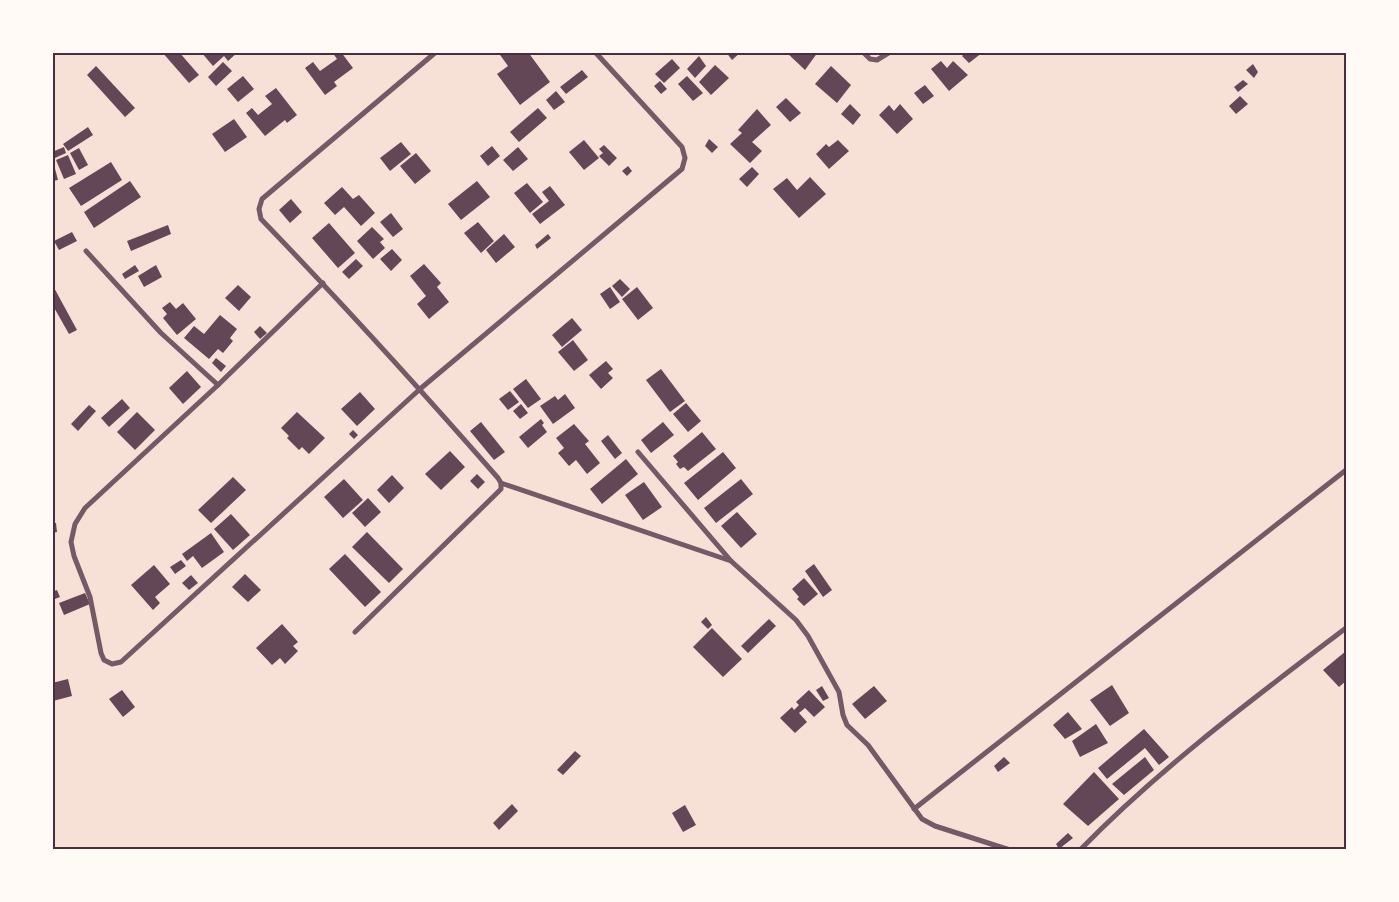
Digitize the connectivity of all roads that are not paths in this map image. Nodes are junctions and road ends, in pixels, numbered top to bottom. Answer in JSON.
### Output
{"nodes":[{"id":1,"x":436,"y":52,"type":"edge"},
{"id":2,"x":595,"y":52,"type":"edge"},
{"id":3,"x":863,"y":52,"type":"edge"},
{"id":4,"x":890,"y":52,"type":"edge"},
{"id":5,"x":86,"y":251,"type":"dead end"},
{"id":6,"x":323,"y":283,"type":"junction"},
{"id":7,"x":218,"y":386,"type":"junction"},
{"id":8,"x":420,"y":389,"type":"junction"},
{"id":9,"x":638,"y":452,"type":"dead end"},
{"id":10,"x":1346,"y":470,"type":"edge"},
{"id":11,"x":501,"y":483,"type":"junction"},
{"id":12,"x":731,"y":561,"type":"junction"},
{"id":13,"x":1346,"y":628,"type":"edge"},
{"id":14,"x":355,"y":632,"type":"dead end"},
{"id":15,"x":914,"y":809,"type":"junction"},
{"id":16,"x":1010,"y":850,"type":"edge"},
{"id":17,"x":1080,"y":850,"type":"edge"}],
"edges":[{"from":1,"to":6,"type":"street"},
{"from":2,"to":8,"type":"street"},
{"from":3,"to":4,"type":"street"},
{"from":5,"to":7,"type":"street"},
{"from":6,"to":7,"type":"street"},
{"from":6,"to":8,"type":"street"},
{"from":7,"to":8,"type":"street"},
{"from":8,"to":11,"type":"street"},
{"from":9,"to":12,"type":"street"},
{"from":10,"to":15,"type":"street"},
{"from":11,"to":12,"type":"street"},
{"from":11,"to":14,"type":"street"},
{"from":12,"to":15,"type":"street"},
{"from":13,"to":17,"type":"street"},
{"from":15,"to":16,"type":"street"}]}
